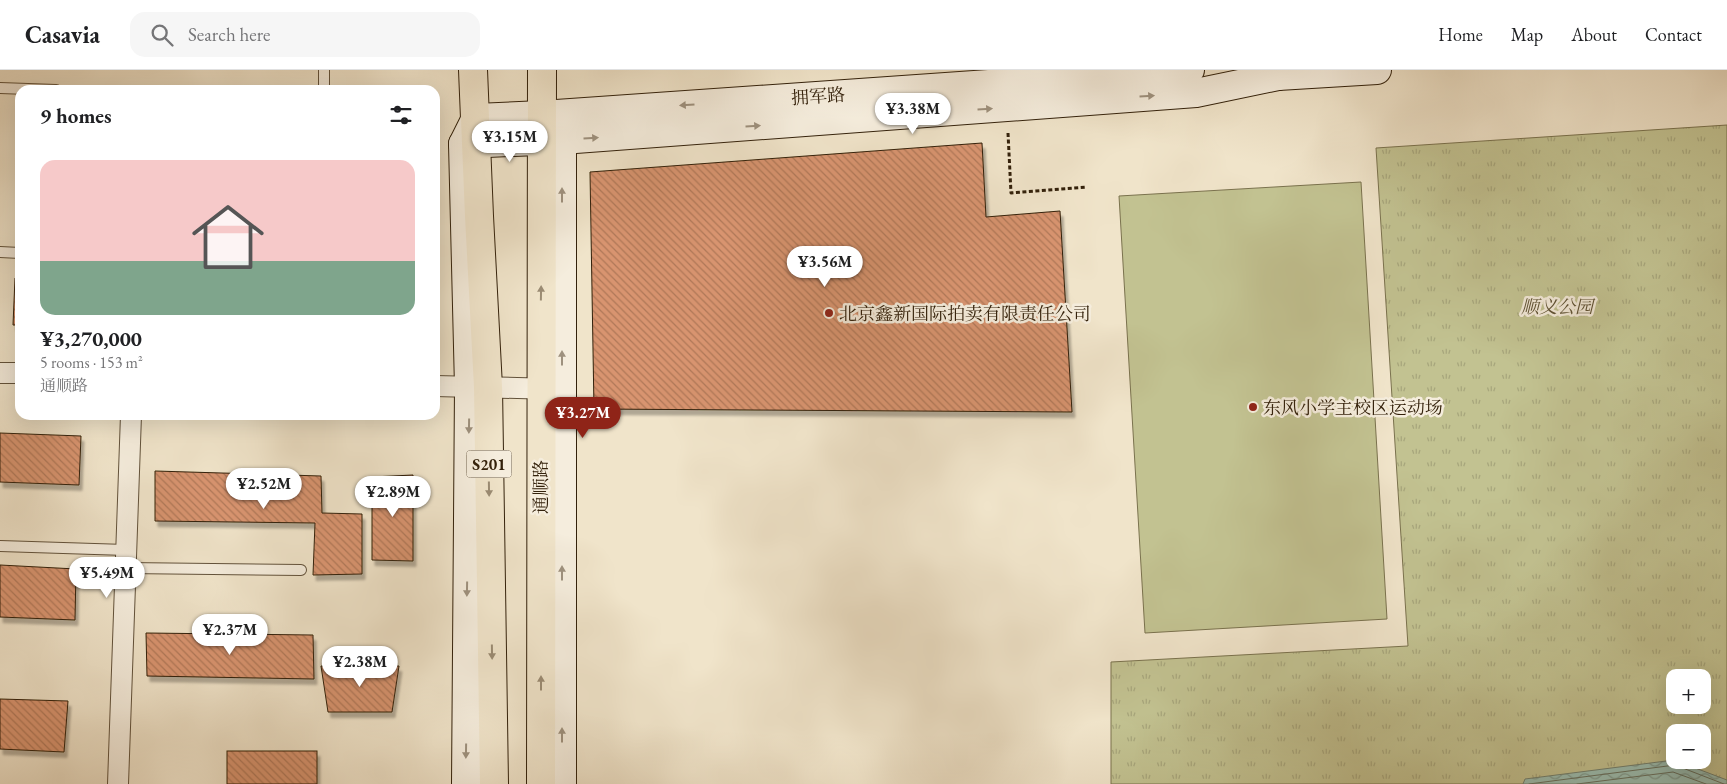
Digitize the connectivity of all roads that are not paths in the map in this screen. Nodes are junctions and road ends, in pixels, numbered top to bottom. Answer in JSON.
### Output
{"nodes":[{"id":1,"x":324,"y":70,"type":"edge"},
{"id":2,"x":474,"y":70,"type":"edge"},
{"id":3,"x":542,"y":70,"type":"edge"},
{"id":4,"x":1190,"y":70,"type":"edge"},
{"id":5,"x":1196,"y":70,"type":"edge"},
{"id":6,"x":1377,"y":70,"type":"edge"},
{"id":7,"x":1278,"y":76,"type":"junction"},
{"id":8,"x":324,"y":85,"type":"edge"},
{"id":9,"x":0,"y":88,"type":"edge"},
{"id":10,"x":15,"y":89,"type":"edge"},
{"id":11,"x":549,"y":132,"type":"junction"},
{"id":12,"x":472,"y":135,"type":"junction"},
{"id":13,"x":0,"y":252,"type":"edge"},
{"id":14,"x":15,"y":253,"type":"edge"},
{"id":15,"x":0,"y":373,"type":"edge"},
{"id":16,"x":15,"y":373,"type":"edge"},
{"id":17,"x":440,"y":386,"type":"edge"},
{"id":18,"x":478,"y":387,"type":"junction"},
{"id":19,"x":551,"y":389,"type":"junction"},
{"id":20,"x":131,"y":420,"type":"edge"},
{"id":21,"x":0,"y":546,"type":"edge"},
{"id":22,"x":126,"y":559,"type":"junction"},
{"id":23,"x":301,"y":570,"type":"dead end"},
{"id":24,"x":118,"y":784,"type":"edge"},
{"id":25,"x":466,"y":784,"type":"edge"},
{"id":26,"x":494,"y":784,"type":"edge"},
{"id":27,"x":541,"y":784,"type":"edge"},
{"id":28,"x":562,"y":784,"type":"edge"}],
"edges":[{"from":1,"to":8,"type":"lane"},
{"from":2,"to":12,"type":"main road","number":"S201"},
{"from":3,"to":11,"type":"main road","name":"通顺路"},
{"from":4,"to":11,"type":"street","name":"拥军路","one_way":true},
{"from":5,"to":7,"type":"street"},
{"from":6,"to":7,"type":"street"},
{"from":11,"to":7,"type":"street","one_way":true},
{"from":9,"to":10,"type":"lane"},
{"from":11,"to":12,"type":"street","name":"拥军路"},
{"from":19,"to":11,"type":"main road","name":"通顺路","one_way":true},
{"from":12,"to":18,"type":"main road","number":"S201"},
{"from":13,"to":14,"type":"lane"},
{"from":15,"to":16,"type":"street"},
{"from":17,"to":18,"type":"street"},
{"from":18,"to":19,"type":"street"},
{"from":18,"to":25,"type":"street","one_way":true},
{"from":18,"to":26,"type":"main road","number":"S201","one_way":true},
{"from":27,"to":19,"type":"main road","name":"通顺路","one_way":true},
{"from":28,"to":19,"type":"street","one_way":true},
{"from":20,"to":22,"type":"street"},
{"from":21,"to":22,"type":"lane"},
{"from":22,"to":23,"type":"lane"},
{"from":22,"to":24,"type":"street"}]}
